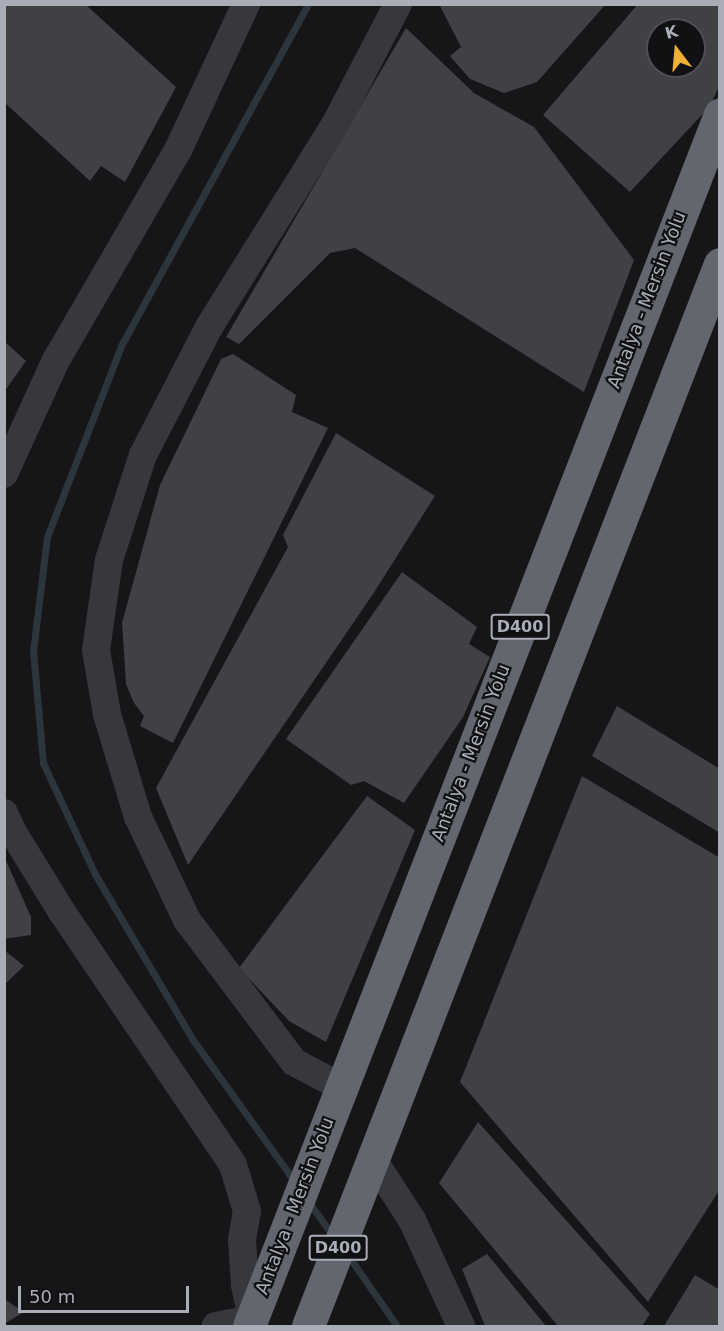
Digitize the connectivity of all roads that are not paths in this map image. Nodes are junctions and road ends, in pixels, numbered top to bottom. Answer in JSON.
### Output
{"nodes":[{"id":1,"x":246,"y":4,"type":"edge"},
{"id":2,"x":398,"y":4,"type":"edge"},
{"id":3,"x":720,"y":114,"type":"edge"},
{"id":4,"x":720,"y":264,"type":"edge"},
{"id":5,"x":4,"y":474,"type":"edge"},
{"id":6,"x":4,"y":813,"type":"edge"},
{"id":7,"x":341,"y":1087,"type":"junction"},
{"id":8,"x":368,"y":1168,"type":"junction"},
{"id":9,"x":250,"y":1323,"type":"edge"},
{"id":10,"x":310,"y":1323,"type":"edge"},
{"id":11,"x":216,"y":1326,"type":"edge"},
{"id":12,"x":461,"y":1326,"type":"edge"}],
"edges":[{"from":1,"to":5,"type":"street"},
{"from":2,"to":7,"type":"street"},
{"from":3,"to":7,"type":"highway","name":"Antalya - Mersin Yolu","number":"D400"},
{"from":4,"to":8,"type":"highway","number":"D400"},
{"from":6,"to":9,"type":"street"},
{"from":7,"to":9,"type":"highway","name":"Antalya - Mersin Yolu","number":"D400"},
{"from":8,"to":10,"type":"highway","number":"D400"},
{"from":8,"to":12,"type":"street"},
{"from":9,"to":11,"type":"street"}]}
